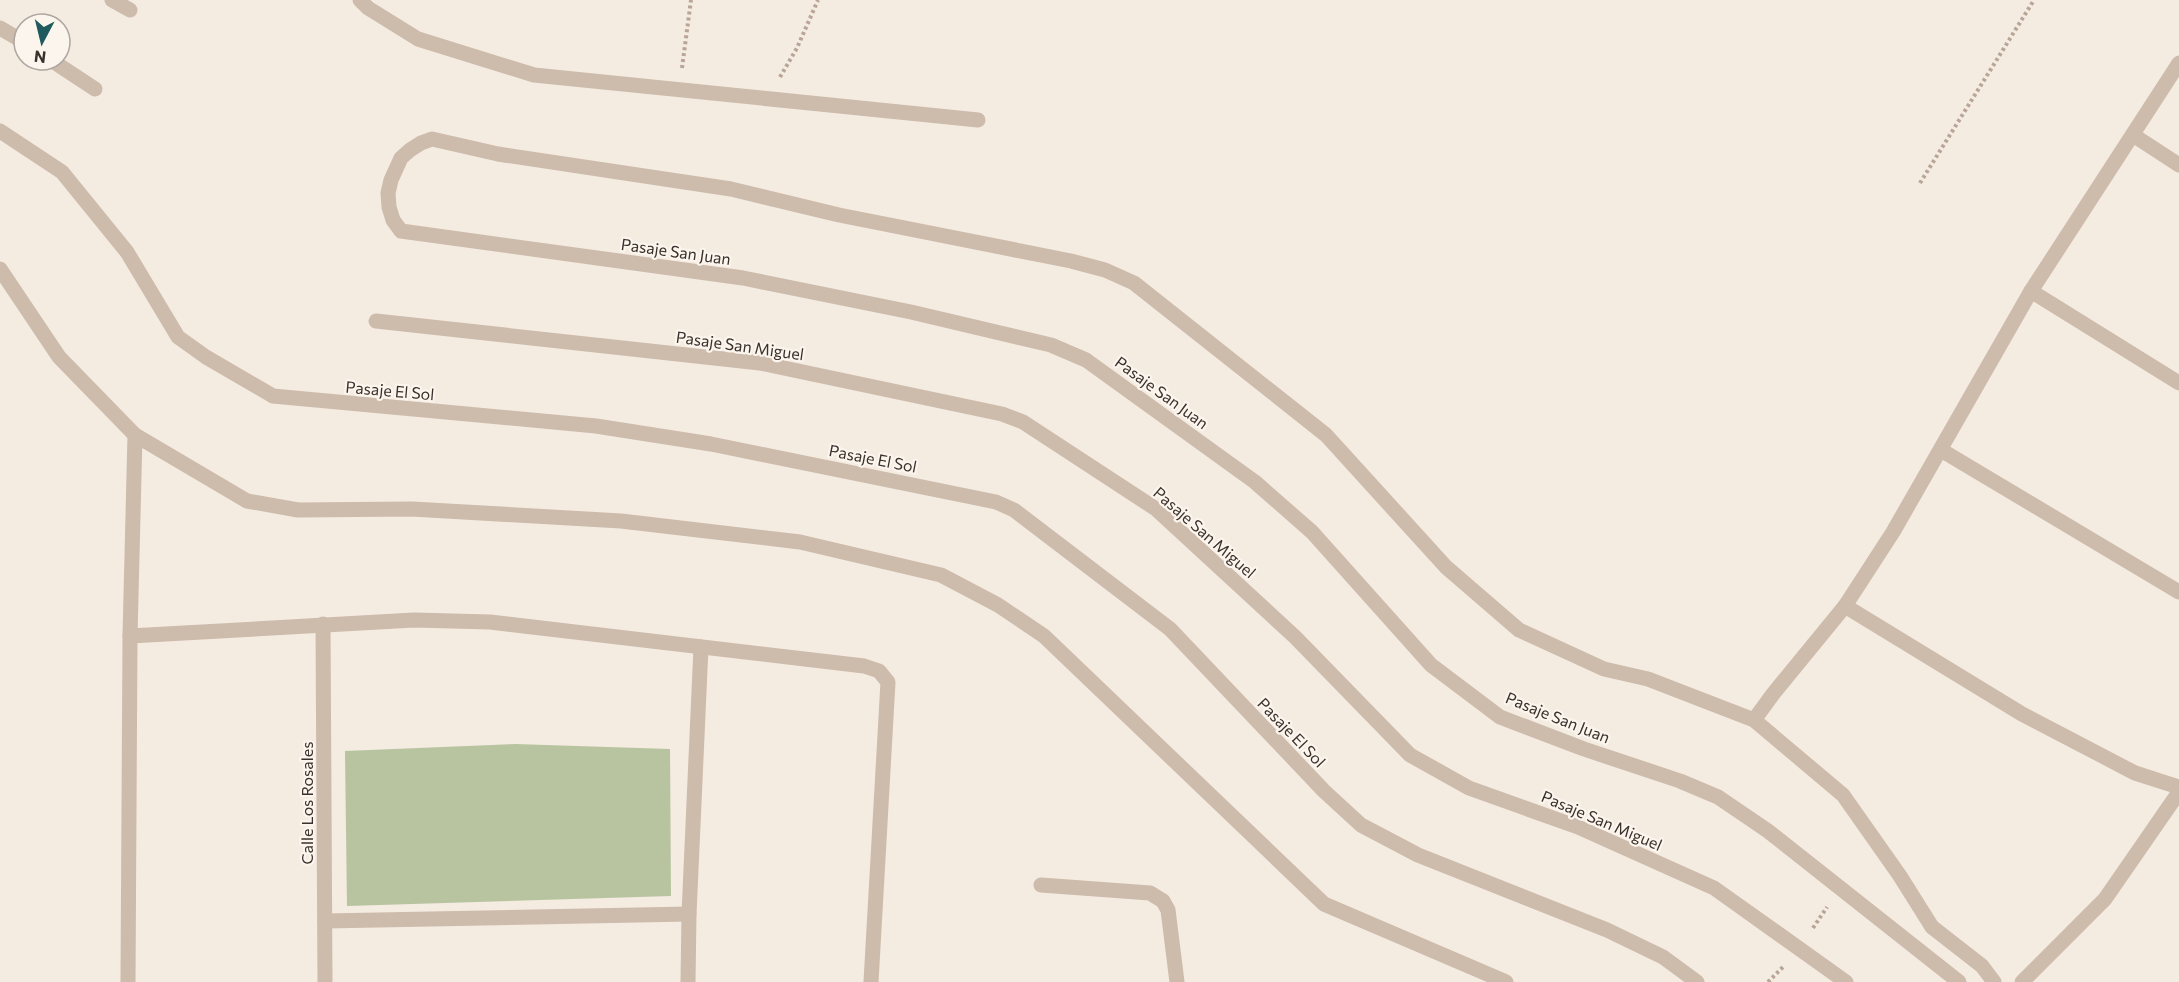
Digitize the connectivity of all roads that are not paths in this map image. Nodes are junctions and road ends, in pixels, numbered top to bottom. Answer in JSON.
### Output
{"nodes":[{"id":1,"x":112,"y":0,"type":"edge"},
{"id":2,"x":366,"y":3,"type":"edge"},
{"id":3,"x":130,"y":10,"type":"dead end"},
{"id":4,"x":2179,"y":63,"type":"edge"},
{"id":5,"x":69,"y":72,"type":"edge"},
{"id":6,"x":95,"y":89,"type":"dead end"},
{"id":7,"x":978,"y":120,"type":"dead end"},
{"id":8,"x":0,"y":131,"type":"edge"},
{"id":9,"x":2133,"y":135,"type":"junction"},
{"id":10,"x":2179,"y":165,"type":"edge"},
{"id":11,"x":0,"y":269,"type":"edge"},
{"id":12,"x":2031,"y":291,"type":"junction"},
{"id":13,"x":376,"y":321,"type":"dead end"},
{"id":14,"x":2179,"y":383,"type":"edge"},
{"id":15,"x":135,"y":435,"type":"junction"},
{"id":16,"x":1941,"y":450,"type":"junction"},
{"id":17,"x":2179,"y":592,"type":"edge"},
{"id":18,"x":1845,"y":606,"type":"junction"},
{"id":19,"x":323,"y":624,"type":"junction"},
{"id":20,"x":130,"y":636,"type":"junction"},
{"id":21,"x":701,"y":647,"type":"junction"},
{"id":22,"x":1754,"y":720,"type":"junction"},
{"id":23,"x":2179,"y":787,"type":"edge"},
{"id":24,"x":2179,"y":792,"type":"edge"},
{"id":25,"x":1041,"y":885,"type":"dead end"},
{"id":26,"x":689,"y":915,"type":"junction"},
{"id":27,"x":325,"y":921,"type":"junction"},
{"id":28,"x":128,"y":982,"type":"edge"},
{"id":29,"x":325,"y":982,"type":"edge"},
{"id":30,"x":688,"y":982,"type":"edge"},
{"id":31,"x":871,"y":982,"type":"edge"},
{"id":32,"x":1177,"y":982,"type":"edge"},
{"id":33,"x":1506,"y":982,"type":"edge"},
{"id":34,"x":1697,"y":982,"type":"edge"},
{"id":35,"x":1846,"y":982,"type":"edge"},
{"id":36,"x":1959,"y":982,"type":"edge"},
{"id":37,"x":1994,"y":982,"type":"edge"},
{"id":38,"x":2022,"y":982,"type":"edge"}],
"edges":[{"from":1,"to":3,"type":"street"},
{"from":2,"to":7,"type":"street"},
{"from":4,"to":9,"type":"street"},
{"from":5,"to":6,"type":"street"},
{"from":8,"to":34,"type":"street","name":"Pasaje El Sol"},
{"from":9,"to":10,"type":"street"},
{"from":9,"to":12,"type":"street"},
{"from":11,"to":15,"type":"street"},
{"from":12,"to":14,"type":"street"},
{"from":12,"to":16,"type":"street"},
{"from":13,"to":35,"type":"street","name":"Pasaje San Miguel"},
{"from":15,"to":20,"type":"street"},
{"from":15,"to":33,"type":"street"},
{"from":16,"to":17,"type":"street"},
{"from":16,"to":18,"type":"street"},
{"from":18,"to":22,"type":"street"},
{"from":18,"to":23,"type":"street"},
{"from":19,"to":20,"type":"street"},
{"from":19,"to":21,"type":"street"},
{"from":19,"to":27,"type":"street","name":"Calle Los Rosales"},
{"from":20,"to":28,"type":"street"},
{"from":21,"to":26,"type":"street"},
{"from":21,"to":31,"type":"street"},
{"from":22,"to":36,"type":"street","name":"Pasaje San Juan"},
{"from":22,"to":37,"type":"street"},
{"from":24,"to":38,"type":"street"},
{"from":25,"to":32,"type":"street"},
{"from":26,"to":27,"type":"street"},
{"from":26,"to":30,"type":"street"},
{"from":27,"to":29,"type":"street","name":"Calle Los Rosales"}]}
